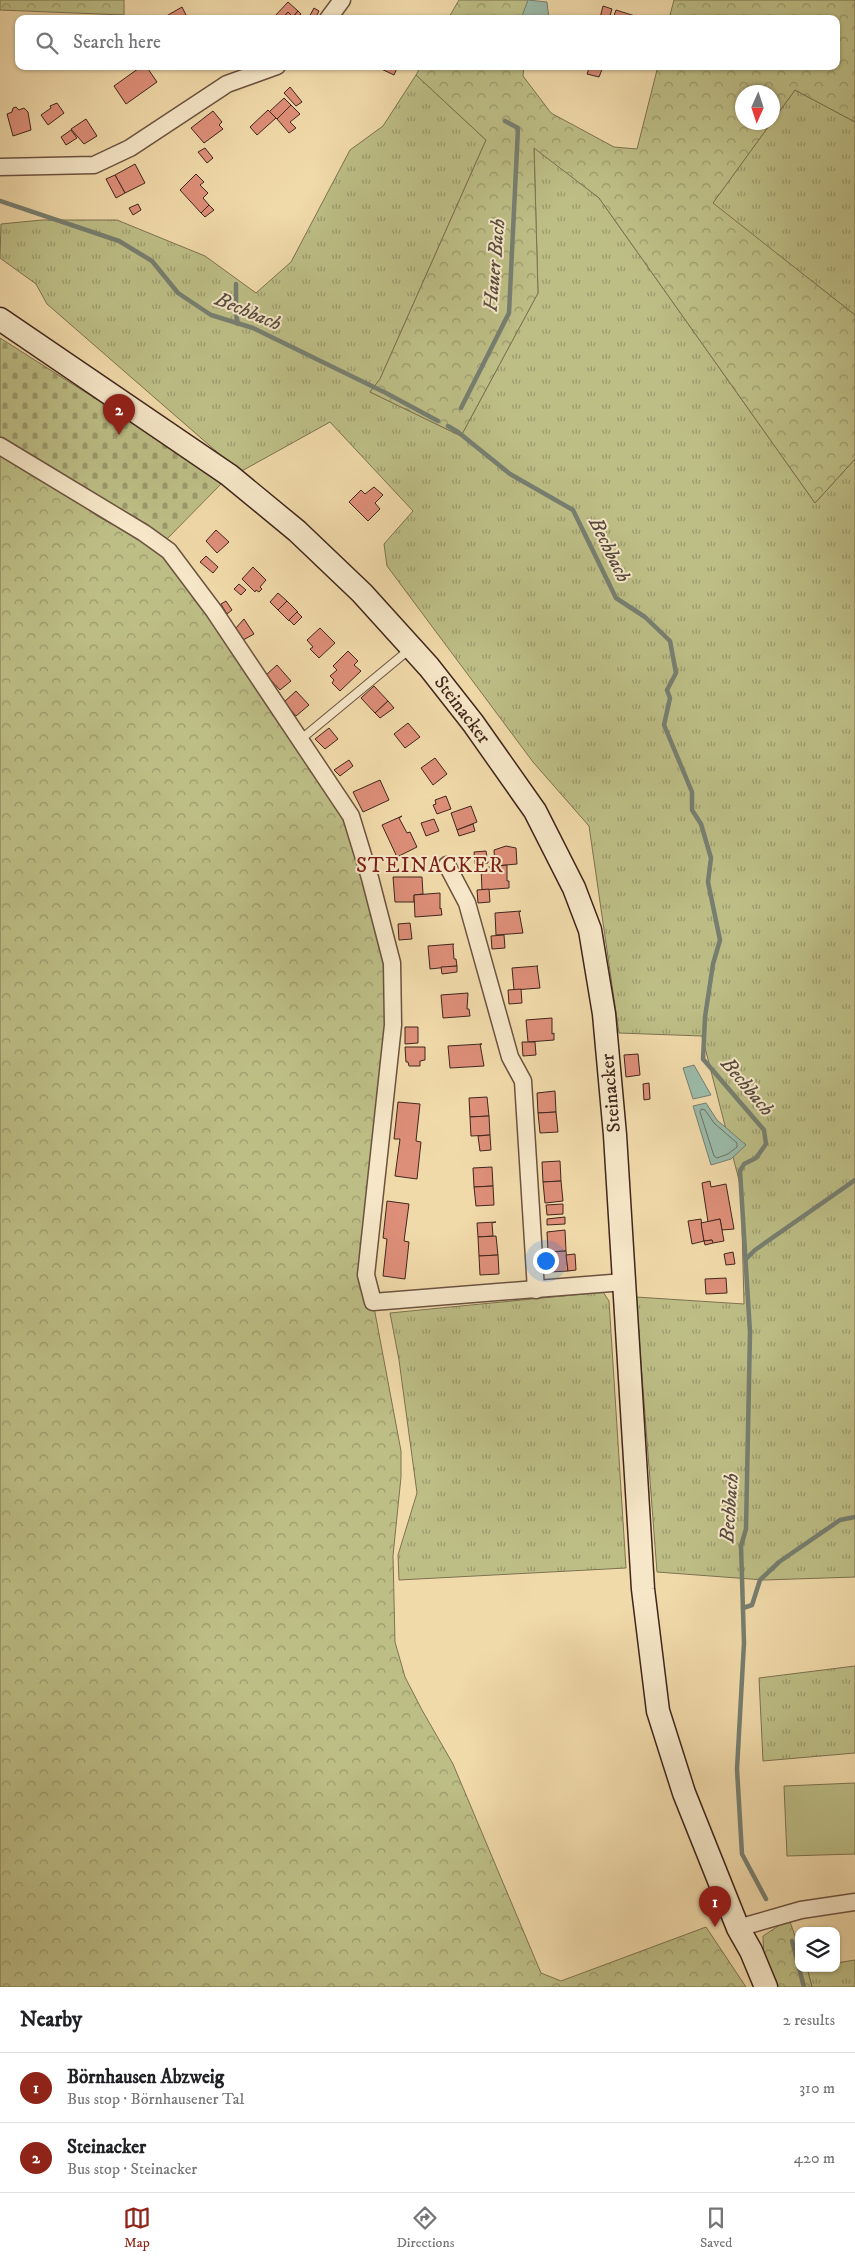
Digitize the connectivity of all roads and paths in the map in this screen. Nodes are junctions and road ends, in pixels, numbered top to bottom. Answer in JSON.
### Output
{"nodes":[{"id":1,"x":342,"y":0,"type":"edge"},
{"id":2,"x":331,"y":15,"type":"edge"},
{"id":3,"x":266,"y":70,"type":"edge"},
{"id":4,"x":0,"y":167,"type":"edge"},
{"id":5,"x":0,"y":319,"type":"edge"},
{"id":6,"x":0,"y":446,"type":"edge"},
{"id":7,"x":411,"y":647,"type":"junction"},
{"id":8,"x":300,"y":740,"type":"junction"},
{"id":9,"x":447,"y":865,"type":"dead end"},
{"id":10,"x":624,"y":1282,"type":"junction"},
{"id":11,"x":536,"y":1290,"type":"junction"},
{"id":12,"x":855,"y":1902,"type":"edge"},
{"id":13,"x":738,"y":1928,"type":"junction"},
{"id":14,"x":766,"y":1987,"type":"edge"}],
"edges":[{"from":1,"to":2,"type":"street"},
{"from":3,"to":4,"type":"street"},
{"from":5,"to":7,"type":"main road","name":"Steinacker"},
{"from":6,"to":8,"type":"street"},
{"from":7,"to":8,"type":"lane"},
{"from":7,"to":10,"type":"main road","name":"Steinacker"},
{"from":8,"to":11,"type":"street"},
{"from":9,"to":11,"type":"street"},
{"from":10,"to":11,"type":"street"},
{"from":10,"to":13,"type":"main road","name":"Steinacker"},
{"from":12,"to":13,"type":"street"},
{"from":13,"to":14,"type":"main road","name":"Steinacker"}]}
